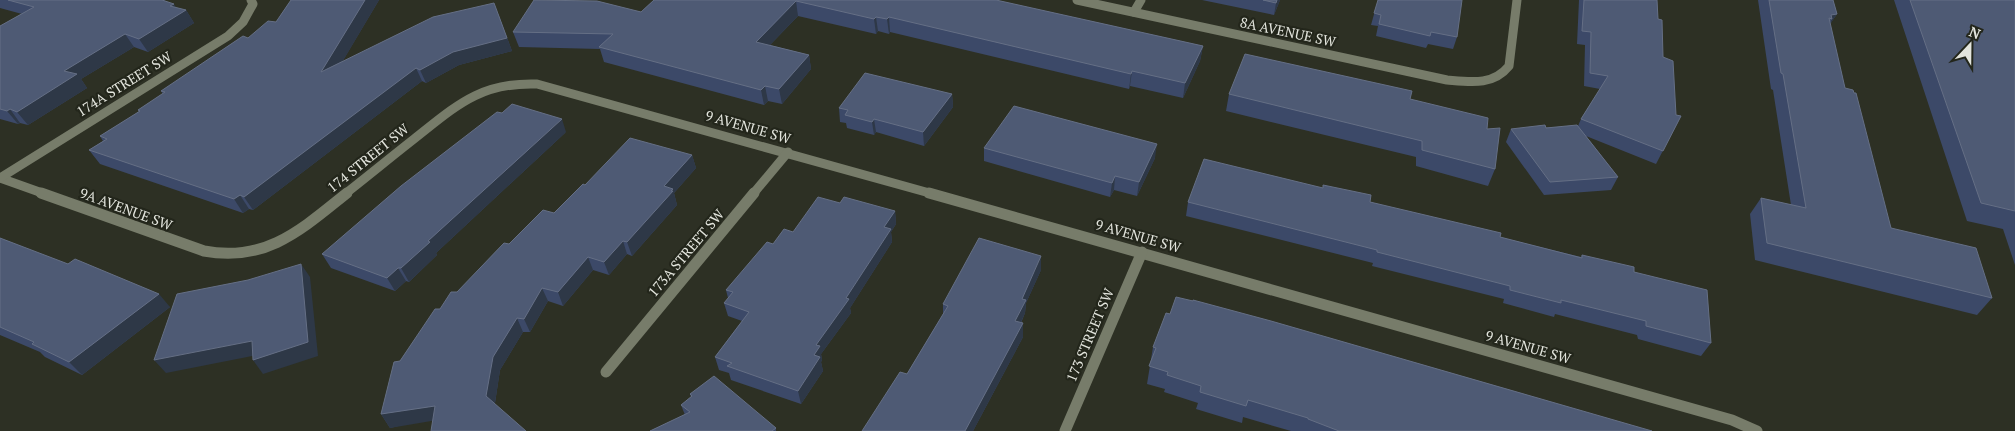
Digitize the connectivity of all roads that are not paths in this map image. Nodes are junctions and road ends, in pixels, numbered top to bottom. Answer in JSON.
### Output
{"nodes":[{"id":1,"x":1077,"y":0,"type":"edge"},
{"id":2,"x":1141,"y":0,"type":"edge"},
{"id":3,"x":1517,"y":0,"type":"edge"},
{"id":4,"x":252,"y":2,"type":"edge"},
{"id":5,"x":1134,"y":12,"type":"junction"},
{"id":6,"x":508,"y":84,"type":"joint"},
{"id":7,"x":788,"y":152,"type":"junction"},
{"id":8,"x":0,"y":178,"type":"edge"},
{"id":9,"x":1142,"y":252,"type":"junction"},
{"id":10,"x":246,"y":253,"type":"joint"},
{"id":11,"x":606,"y":372,"type":"dead end"},
{"id":12,"x":1065,"y":431,"type":"edge"},
{"id":13,"x":1757,"y":431,"type":"edge"}],
"edges":[{"from":1,"to":5,"type":"street","name":"8A AVENUE SW"},
{"from":2,"to":5,"type":"street"},
{"from":3,"to":5,"type":"street","name":"8A AVENUE SW"},
{"from":4,"to":8,"type":"street","name":"174A STREET SW"},
{"from":6,"to":7,"type":"street","name":"9 AVENUE SW"},
{"from":6,"to":10,"type":"street","name":"174 STREET SW"},
{"from":7,"to":9,"type":"street","name":"9 AVENUE SW"},
{"from":7,"to":11,"type":"street","name":"173A STREET SW"},
{"from":8,"to":10,"type":"street","name":"9A AVENUE SW"},
{"from":9,"to":12,"type":"street","name":"173 STREET SW"},
{"from":9,"to":13,"type":"street","name":"9 AVENUE SW"}]}
